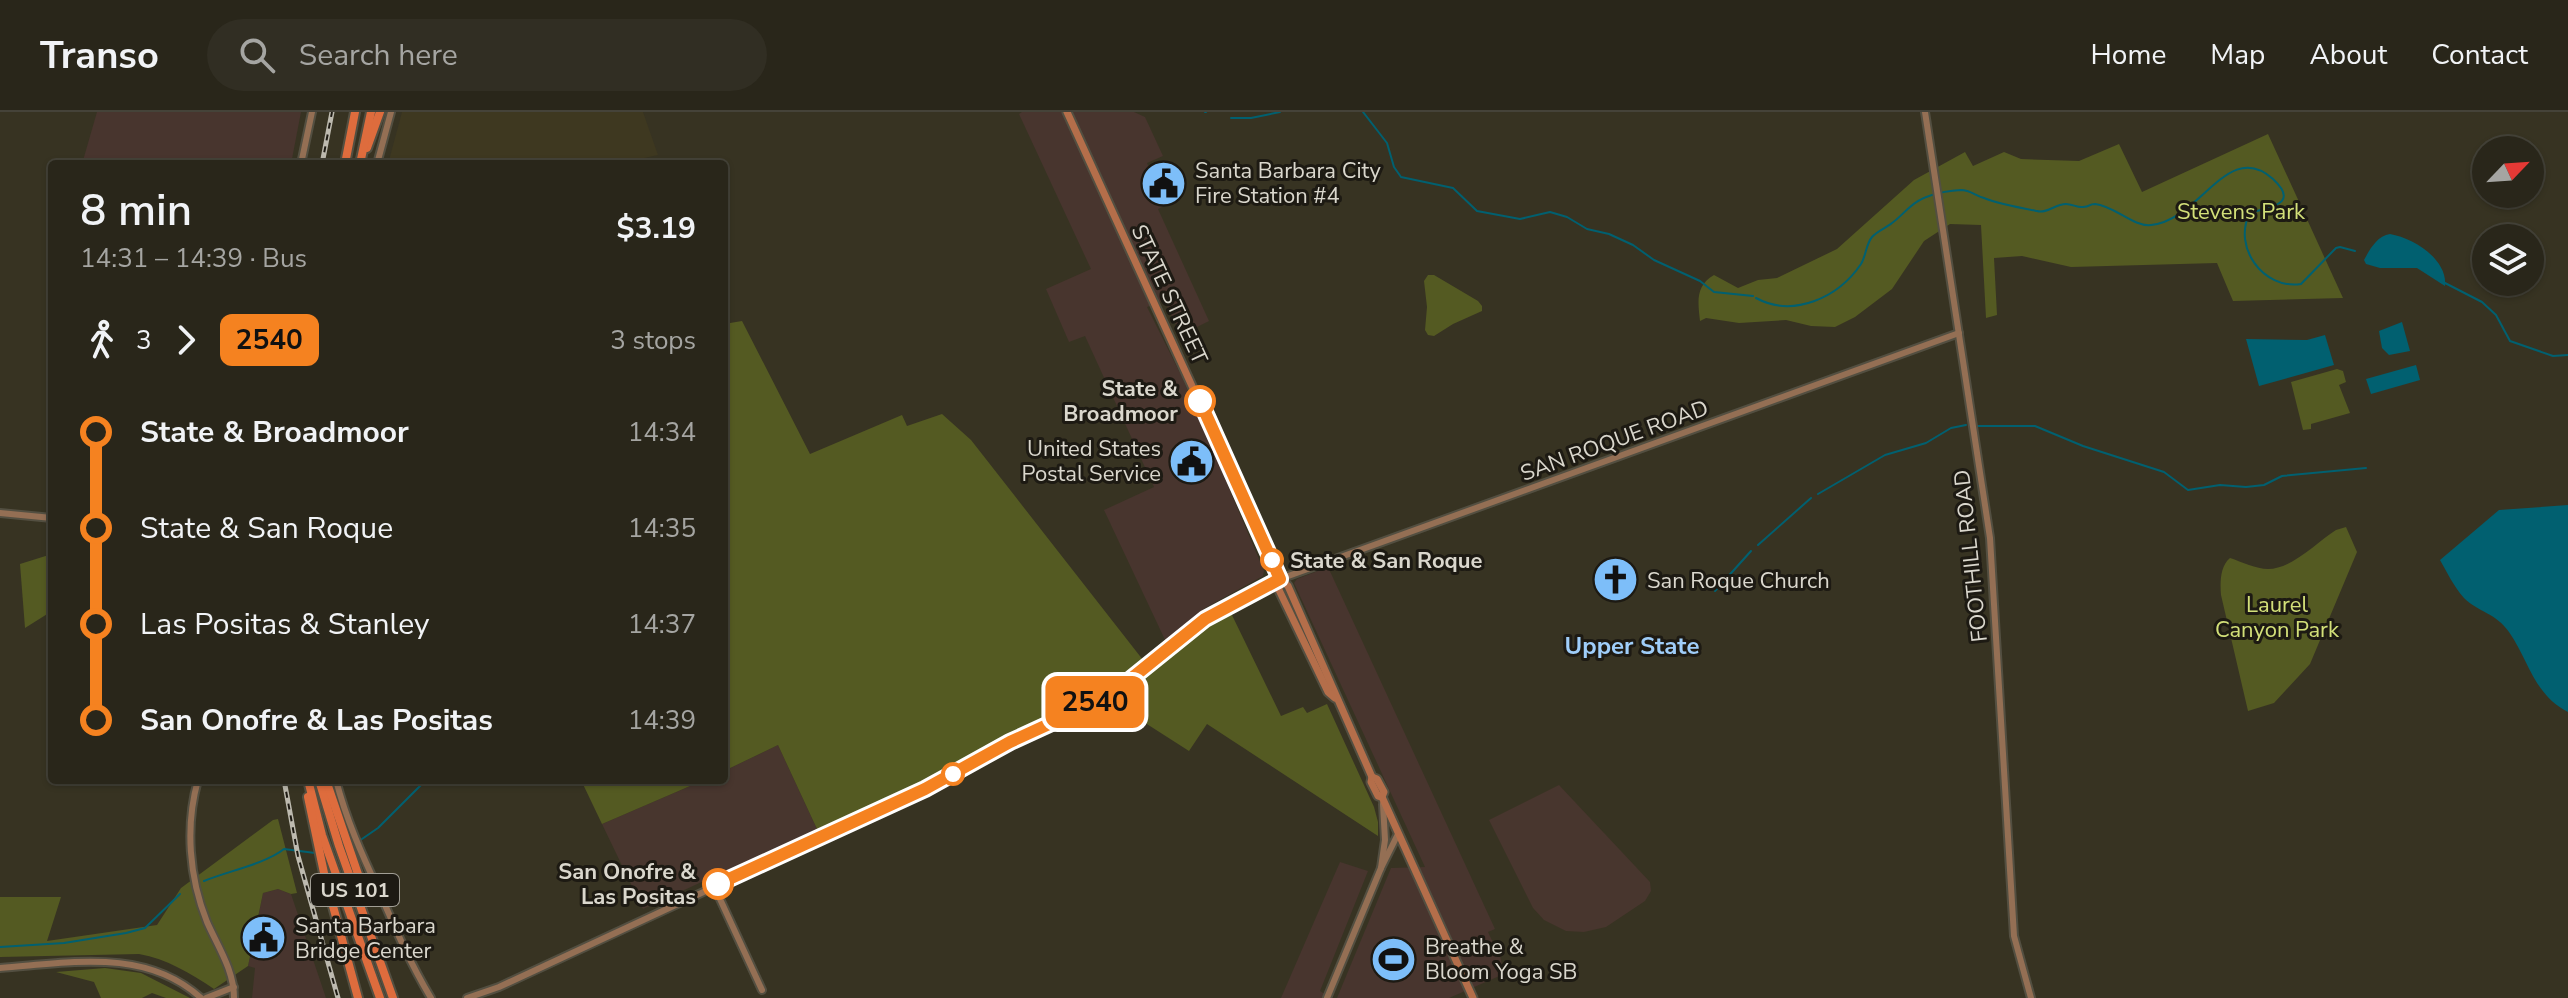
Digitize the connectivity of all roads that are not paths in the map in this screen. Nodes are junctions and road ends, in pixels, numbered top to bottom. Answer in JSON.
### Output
{"nodes":[{"id":1,"x":312,"y":112,"type":"edge"},
{"id":2,"x":355,"y":112,"type":"edge"},
{"id":3,"x":371,"y":112,"type":"edge"},
{"id":4,"x":380,"y":112,"type":"edge"},
{"id":5,"x":391,"y":112,"type":"edge"},
{"id":6,"x":1067,"y":112,"type":"edge"},
{"id":7,"x":1925,"y":112,"type":"edge"},
{"id":8,"x":302,"y":160,"type":"edge"},
{"id":9,"x":346,"y":160,"type":"edge"},
{"id":10,"x":361,"y":160,"type":"edge"},
{"id":11,"x":362,"y":160,"type":"edge"},
{"id":12,"x":378,"y":160,"type":"edge"},
{"id":13,"x":1959,"y":333,"type":"junction"},
{"id":14,"x":0,"y":513,"type":"edge"},
{"id":15,"x":48,"y":518,"type":"edge"},
{"id":16,"x":1280,"y":579,"type":"junction"},
{"id":17,"x":197,"y":784,"type":"edge"},
{"id":18,"x":307,"y":784,"type":"edge"},
{"id":19,"x":308,"y":784,"type":"edge"},
{"id":20,"x":320,"y":784,"type":"edge"},
{"id":21,"x":327,"y":784,"type":"edge"},
{"id":22,"x":337,"y":784,"type":"edge"},
{"id":23,"x":1383,"y":798,"type":"junction"},
{"id":24,"x":1398,"y":834,"type":"junction"},
{"id":25,"x":1406,"y":852,"type":"junction"},
{"id":26,"x":1389,"y":856,"type":"junction"},
{"id":27,"x":1381,"y":868,"type":"junction"},
{"id":28,"x":714,"y":886,"type":"junction"},
{"id":29,"x":382,"y":900,"type":"junction"},
{"id":30,"x":0,"y":968,"type":"edge"},
{"id":31,"x":234,"y":987,"type":"junction"},
{"id":32,"x":762,"y":990,"type":"dead end"},
{"id":33,"x":204,"y":998,"type":"edge"},
{"id":34,"x":234,"y":998,"type":"edge"},
{"id":35,"x":358,"y":998,"type":"edge"},
{"id":36,"x":380,"y":998,"type":"edge"},
{"id":37,"x":393,"y":998,"type":"edge"},
{"id":38,"x":431,"y":998,"type":"edge"},
{"id":39,"x":467,"y":998,"type":"edge"},
{"id":40,"x":1327,"y":998,"type":"edge"},
{"id":41,"x":1473,"y":998,"type":"edge"},
{"id":42,"x":2031,"y":998,"type":"edge"}],
"edges":[{"from":1,"to":8,"type":"main road"},
{"from":2,"to":9,"type":"highway"},
{"from":3,"to":10,"type":"highway"},
{"from":4,"to":11,"type":"highway"},
{"from":5,"to":12,"type":"main road"},
{"from":6,"to":16,"type":"main road","name":"STATE STREET"},
{"from":7,"to":13,"type":"main road","name":"FOOTHILL ROAD"},
{"from":13,"to":16,"type":"main road","name":"SAN ROQUE ROAD"},
{"from":13,"to":42,"type":"main road","name":"FOOTHILL ROAD"},
{"from":14,"to":15,"type":"main road"},
{"from":16,"to":23,"type":"main road","name":"STATE STREET"},
{"from":16,"to":28,"type":"main road","name":"SAN ROQUE ROAD"},
{"from":17,"to":31,"type":"main road"},
{"from":18,"to":35,"type":"highway"},
{"from":19,"to":36,"type":"highway","number":"US 101"},
{"from":20,"to":37,"type":"highway","number":"US 101"},
{"from":21,"to":29,"type":"highway"},
{"from":22,"to":29,"type":"main road"},
{"from":23,"to":24,"type":"main road","name":"STATE STREET"},
{"from":23,"to":27,"type":"main road"},
{"from":24,"to":25,"type":"main road","name":"STATE STREET"},
{"from":24,"to":26,"type":"main road"},
{"from":25,"to":26,"type":"main road"},
{"from":25,"to":41,"type":"main road","name":"STATE STREET"},
{"from":26,"to":27,"type":"main road"},
{"from":27,"to":40,"type":"main road"},
{"from":28,"to":32,"type":"main road"},
{"from":28,"to":39,"type":"main road","name":"SAN ROQUE ROAD"},
{"from":29,"to":38,"type":"main road"},
{"from":30,"to":33,"type":"main road"},
{"from":31,"to":33,"type":"main road"},
{"from":31,"to":34,"type":"main road"}]}
